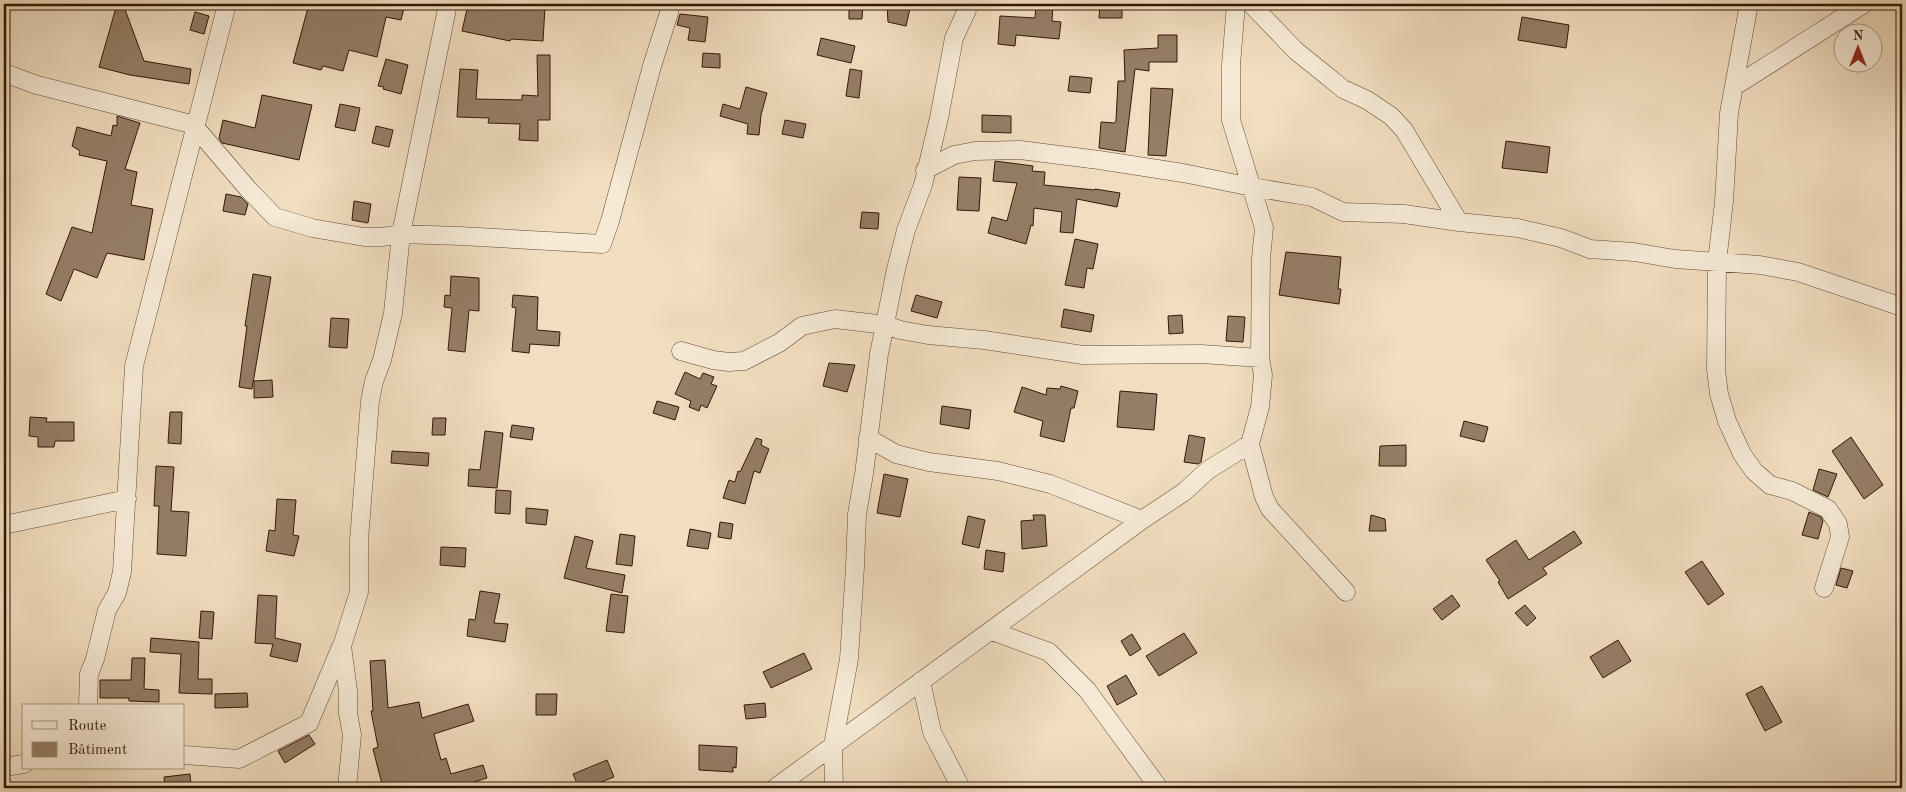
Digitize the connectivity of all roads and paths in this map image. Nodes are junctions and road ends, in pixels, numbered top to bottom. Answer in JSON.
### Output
{"nodes":[{"id":1,"x":227,"y":4,"type":"edge"},
{"id":2,"x":448,"y":4,"type":"edge"},
{"id":3,"x":670,"y":4,"type":"edge"},
{"id":4,"x":967,"y":4,"type":"edge"},
{"id":5,"x":1236,"y":4,"type":"edge"},
{"id":6,"x":1250,"y":4,"type":"edge"},
{"id":7,"x":1749,"y":4,"type":"edge"},
{"id":8,"x":1864,"y":4,"type":"edge"},
{"id":9,"x":4,"y":73,"type":"edge"},
{"id":10,"x":1735,"y":86,"type":"junction"},
{"id":11,"x":195,"y":127,"type":"junction"},
{"id":12,"x":925,"y":170,"type":"junction"},
{"id":13,"x":1252,"y":187,"type":"junction"},
{"id":14,"x":1459,"y":222,"type":"junction"},
{"id":15,"x":401,"y":234,"type":"junction"},
{"id":16,"x":1717,"y":262,"type":"junction"},
{"id":17,"x":1902,"y":307,"type":"edge"},
{"id":18,"x":886,"y":325,"type":"junction"},
{"id":19,"x":681,"y":350,"type":"dead end"},
{"id":20,"x":1260,"y":358,"type":"junction"},
{"id":21,"x":868,"y":438,"type":"junction"},
{"id":22,"x":1250,"y":444,"type":"junction"},
{"id":23,"x":127,"y":499,"type":"junction"},
{"id":24,"x":1142,"y":520,"type":"junction"},
{"id":25,"x":4,"y":525,"type":"edge"},
{"id":26,"x":1824,"y":588,"type":"dead end"},
{"id":27,"x":1346,"y":592,"type":"dead end"},
{"id":28,"x":992,"y":631,"type":"junction"},
{"id":29,"x":342,"y":646,"type":"junction"},
{"id":30,"x":921,"y":681,"type":"junction"},
{"id":31,"x":88,"y":704,"type":"edge"},
{"id":32,"x":833,"y":746,"type":"junction"},
{"id":33,"x":185,"y":755,"type":"edge"},
{"id":34,"x":22,"y":764,"type":"edge"},
{"id":35,"x":4,"y":767,"type":"edge"},
{"id":36,"x":347,"y":788,"type":"edge"},
{"id":37,"x":775,"y":788,"type":"edge"},
{"id":38,"x":834,"y":788,"type":"edge"},
{"id":39,"x":961,"y":788,"type":"edge"},
{"id":40,"x":1159,"y":788,"type":"edge"}],
"edges":[{"from":1,"to":11,"type":"street"},
{"from":2,"to":15,"type":"street"},
{"from":3,"to":15,"type":"street"},
{"from":4,"to":12,"type":"street"},
{"from":5,"to":13,"type":"street"},
{"from":6,"to":14,"type":"street"},
{"from":7,"to":10,"type":"street"},
{"from":8,"to":10,"type":"street"},
{"from":9,"to":11,"type":"street"},
{"from":10,"to":16,"type":"street"},
{"from":11,"to":15,"type":"street"},
{"from":11,"to":23,"type":"street"},
{"from":12,"to":13,"type":"street"},
{"from":12,"to":18,"type":"street"},
{"from":13,"to":14,"type":"street"},
{"from":13,"to":20,"type":"street"},
{"from":14,"to":16,"type":"street"},
{"from":15,"to":29,"type":"street"},
{"from":16,"to":17,"type":"street"},
{"from":16,"to":26,"type":"street"},
{"from":18,"to":19,"type":"street"},
{"from":18,"to":20,"type":"street"},
{"from":18,"to":21,"type":"street"},
{"from":20,"to":22,"type":"street"},
{"from":21,"to":24,"type":"street"},
{"from":21,"to":32,"type":"street"},
{"from":22,"to":24,"type":"street"},
{"from":22,"to":27,"type":"street"},
{"from":23,"to":25,"type":"street"},
{"from":23,"to":31,"type":"street"},
{"from":24,"to":28,"type":"street"},
{"from":28,"to":30,"type":"street"},
{"from":28,"to":40,"type":"street"},
{"from":29,"to":33,"type":"street"},
{"from":29,"to":36,"type":"street"},
{"from":30,"to":32,"type":"street"},
{"from":30,"to":39,"type":"street"},
{"from":32,"to":37,"type":"street"},
{"from":32,"to":38,"type":"street"},
{"from":34,"to":35,"type":"street"}]}
